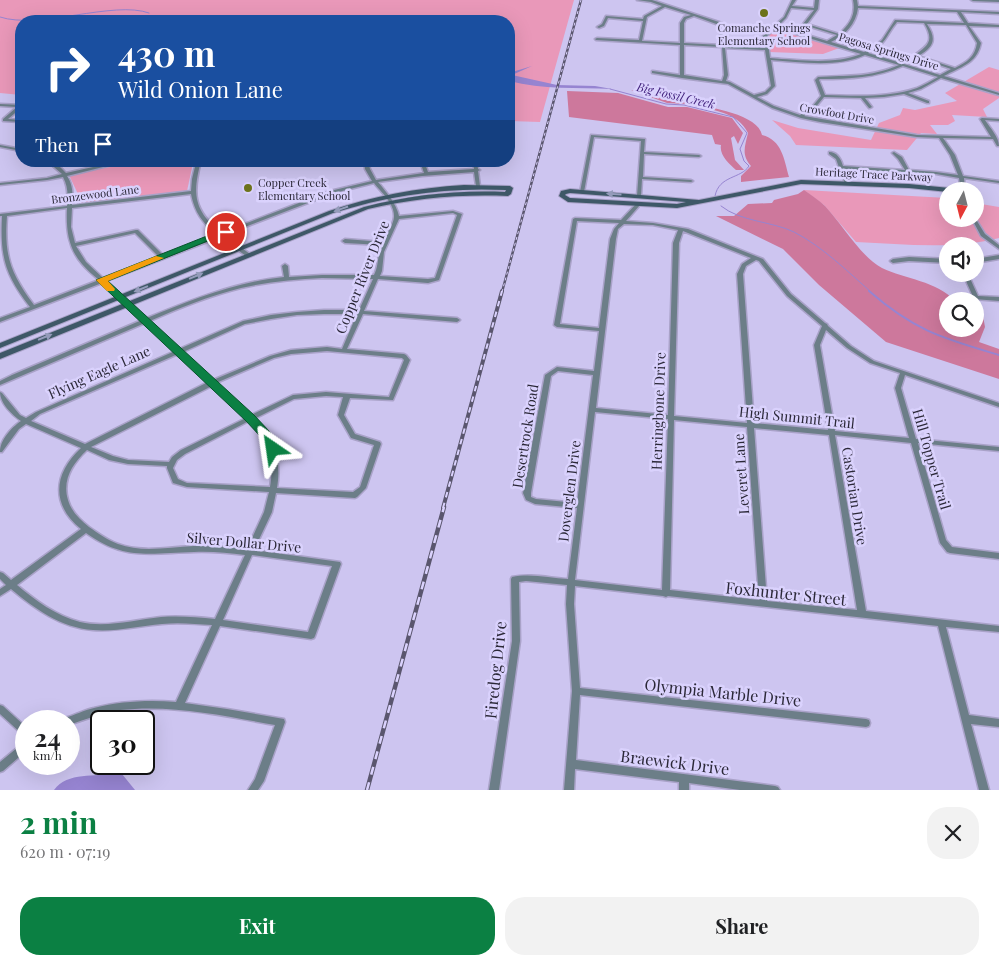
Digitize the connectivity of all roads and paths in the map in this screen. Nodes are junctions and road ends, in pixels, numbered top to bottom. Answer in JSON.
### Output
{"nodes":[{"id":1,"x":639,"y":0,"type":"edge"},
{"id":2,"x":794,"y":0,"type":"edge"},
{"id":3,"x":817,"y":0,"type":"edge"},
{"id":4,"x":855,"y":0,"type":"edge"},
{"id":5,"x":973,"y":0,"type":"edge"},
{"id":6,"x":999,"y":1,"type":"edge"},
{"id":7,"x":664,"y":6,"type":"junction"},
{"id":8,"x":792,"y":7,"type":"junction"},
{"id":9,"x":857,"y":7,"type":"junction"},
{"id":10,"x":816,"y":10,"type":"junction"},
{"id":11,"x":958,"y":11,"type":"junction"},
{"id":12,"x":999,"y":13,"type":"edge"},
{"id":13,"x":694,"y":15,"type":"junction"},
{"id":14,"x":644,"y":20,"type":"junction"},
{"id":15,"x":925,"y":23,"type":"junction"},
{"id":16,"x":968,"y":25,"type":"junction"},
{"id":17,"x":774,"y":26,"type":"junction"},
{"id":18,"x":999,"y":26,"type":"edge"},
{"id":19,"x":599,"y":27,"type":"dead end"},
{"id":20,"x":840,"y":35,"type":"junction"},
{"id":21,"x":598,"y":39,"type":"dead end"},
{"id":22,"x":640,"y":42,"type":"junction"},
{"id":23,"x":828,"y":42,"type":"junction"},
{"id":24,"x":681,"y":44,"type":"junction"},
{"id":25,"x":723,"y":47,"type":"junction"},
{"id":26,"x":766,"y":49,"type":"junction"},
{"id":27,"x":864,"y":53,"type":"junction"},
{"id":28,"x":768,"y":60,"type":"junction"},
{"id":29,"x":902,"y":65,"type":"junction"},
{"id":30,"x":954,"y":70,"type":"junction"},
{"id":31,"x":653,"y":72,"type":"dead end"},
{"id":32,"x":940,"y":76,"type":"junction"},
{"id":33,"x":682,"y":77,"type":"junction"},
{"id":34,"x":724,"y":81,"type":"junction"},
{"id":35,"x":903,"y":92,"type":"junction"},
{"id":36,"x":999,"y":94,"type":"edge"},
{"id":37,"x":755,"y":96,"type":"junction"},
{"id":38,"x":823,"y":96,"type":"junction"},
{"id":39,"x":861,"y":96,"type":"junction"},
{"id":40,"x":928,"y":102,"type":"dead end"},
{"id":41,"x":0,"y":105,"type":"edge"},
{"id":42,"x":15,"y":106,"type":"edge"},
{"id":43,"x":870,"y":107,"type":"dead end"},
{"id":44,"x":15,"y":111,"type":"edge"},
{"id":45,"x":801,"y":117,"type":"junction"},
{"id":46,"x":999,"y":120,"type":"edge"},
{"id":47,"x":15,"y":121,"type":"edge"},
{"id":48,"x":940,"y":136,"type":"junction"},
{"id":49,"x":995,"y":138,"type":"junction"},
{"id":50,"x":999,"y":145,"type":"edge"},
{"id":51,"x":0,"y":146,"type":"edge"},
{"id":52,"x":7,"y":147,"type":"junction"},
{"id":53,"x":15,"y":149,"type":"edge"},
{"id":54,"x":0,"y":152,"type":"edge"},
{"id":55,"x":831,"y":153,"type":"dead end"},
{"id":56,"x":894,"y":153,"type":"dead end"},
{"id":57,"x":643,"y":154,"type":"junction"},
{"id":58,"x":699,"y":156,"type":"dead end"},
{"id":59,"x":56,"y":167,"type":"edge"},
{"id":60,"x":95,"y":167,"type":"edge"},
{"id":61,"x":198,"y":167,"type":"edge"},
{"id":62,"x":367,"y":167,"type":"edge"},
{"id":63,"x":424,"y":167,"type":"edge"},
{"id":64,"x":477,"y":167,"type":"edge"},
{"id":65,"x":841,"y":167,"type":"junction"},
{"id":66,"x":478,"y":170,"type":"junction"},
{"id":67,"x":907,"y":170,"type":"junction"},
{"id":68,"x":426,"y":173,"type":"junction"},
{"id":69,"x":65,"y":174,"type":"junction"},
{"id":70,"x":962,"y":176,"type":"junction"},
{"id":71,"x":641,"y":178,"type":"junction"},
{"id":72,"x":375,"y":180,"type":"junction"},
{"id":73,"x":691,"y":181,"type":"dead end"},
{"id":74,"x":962,"y":182,"type":"edge"},
{"id":75,"x":999,"y":182,"type":"edge"},
{"id":76,"x":847,"y":183,"type":"junction"},
{"id":77,"x":0,"y":184,"type":"edge"},
{"id":78,"x":787,"y":185,"type":"junction"},
{"id":79,"x":478,"y":186,"type":"junction"},
{"id":80,"x":939,"y":189,"type":"edge"},
{"id":81,"x":193,"y":192,"type":"junction"},
{"id":82,"x":582,"y":192,"type":"junction"},
{"id":83,"x":939,"y":194,"type":"edge"},
{"id":84,"x":640,"y":196,"type":"junction"},
{"id":85,"x":388,"y":199,"type":"junction"},
{"id":86,"x":697,"y":201,"type":"junction"},
{"id":87,"x":638,"y":205,"type":"junction"},
{"id":88,"x":70,"y":207,"type":"junction"},
{"id":89,"x":3,"y":215,"type":"edge"},
{"id":90,"x":397,"y":218,"type":"junction"},
{"id":91,"x":622,"y":222,"type":"junction"},
{"id":92,"x":979,"y":228,"type":"edge"},
{"id":93,"x":681,"y":229,"type":"junction"},
{"id":94,"x":220,"y":234,"type":"junction"},
{"id":95,"x":345,"y":241,"type":"dead end"},
{"id":96,"x":385,"y":244,"type":"junction"},
{"id":97,"x":73,"y":246,"type":"junction"},
{"id":98,"x":999,"y":247,"type":"edge"},
{"id":99,"x":240,"y":249,"type":"junction"},
{"id":100,"x":248,"y":255,"type":"junction"},
{"id":101,"x":162,"y":257,"type":"junction"},
{"id":102,"x":999,"y":257,"type":"edge"},
{"id":103,"x":755,"y":258,"type":"junction"},
{"id":104,"x":894,"y":260,"type":"dead end"},
{"id":105,"x":984,"y":260,"type":"edge"},
{"id":106,"x":939,"y":261,"type":"edge"},
{"id":107,"x":285,"y":266,"type":"dead end"},
{"id":108,"x":376,"y":276,"type":"junction"},
{"id":109,"x":287,"y":278,"type":"junction"},
{"id":110,"x":101,"y":280,"type":"junction"},
{"id":111,"x":969,"y":282,"type":"edge"},
{"id":112,"x":120,"y":298,"type":"junction"},
{"id":113,"x":999,"y":299,"type":"edge"},
{"id":114,"x":127,"y":304,"type":"junction"},
{"id":115,"x":33,"y":307,"type":"junction"},
{"id":116,"x":361,"y":311,"type":"junction"},
{"id":117,"x":0,"y":320,"type":"edge"},
{"id":118,"x":457,"y":320,"type":"dead end"},
{"id":119,"x":145,"y":321,"type":"junction"},
{"id":120,"x":825,"y":325,"type":"junction"},
{"id":121,"x":602,"y":330,"type":"junction"},
{"id":122,"x":0,"y":346,"type":"edge"},
{"id":123,"x":344,"y":350,"type":"junction"},
{"id":124,"x":177,"y":351,"type":"junction"},
{"id":125,"x":0,"y":356,"type":"edge"},
{"id":126,"x":903,"y":372,"type":"junction"},
{"id":127,"x":597,"y":373,"type":"junction"},
{"id":128,"x":0,"y":383,"type":"edge"},
{"id":129,"x":212,"y":383,"type":"junction"},
{"id":130,"x":0,"y":394,"type":"edge"},
{"id":131,"x":347,"y":396,"type":"junction"},
{"id":132,"x":999,"y":405,"type":"edge"},
{"id":133,"x":593,"y":410,"type":"junction"},
{"id":134,"x":670,"y":417,"type":"junction"},
{"id":135,"x":250,"y":418,"type":"junction"},
{"id":136,"x":24,"y":421,"type":"junction"},
{"id":137,"x":750,"y":425,"type":"junction"},
{"id":138,"x":832,"y":433,"type":"junction"},
{"id":139,"x":913,"y":441,"type":"junction"},
{"id":140,"x":84,"y":448,"type":"junction"},
{"id":141,"x":999,"y":449,"type":"edge"},
{"id":142,"x":0,"y":450,"type":"edge"},
{"id":143,"x":171,"y":464,"type":"junction"},
{"id":144,"x":274,"y":490,"type":"junction"},
{"id":145,"x":581,"y":506,"type":"junction"},
{"id":146,"x":86,"y":529,"type":"junction"},
{"id":147,"x":250,"y":553,"type":"junction"},
{"id":148,"x":999,"y":556,"type":"edge"},
{"id":149,"x":0,"y":575,"type":"edge"},
{"id":150,"x":571,"y":583,"type":"junction"},
{"id":151,"x":11,"y":585,"type":"junction"},
{"id":152,"x":0,"y":593,"type":"edge"},
{"id":153,"x":666,"y":594,"type":"junction"},
{"id":154,"x":763,"y":604,"type":"junction"},
{"id":155,"x":862,"y":614,"type":"junction"},
{"id":156,"x":941,"y":622,"type":"junction"},
{"id":157,"x":217,"y":623,"type":"junction"},
{"id":158,"x":999,"y":628,"type":"edge"},
{"id":159,"x":576,"y":691,"type":"junction"},
{"id":160,"x":180,"y":706,"type":"junction"},
{"id":161,"x":0,"y":709,"type":"edge"},
{"id":162,"x":80,"y":717,"type":"edge"},
{"id":163,"x":966,"y":719,"type":"junction"},
{"id":164,"x":15,"y":722,"type":"edge"},
{"id":165,"x":866,"y":723,"type":"dead end"},
{"id":166,"x":999,"y":723,"type":"edge"},
{"id":167,"x":15,"y":755,"type":"edge"},
{"id":168,"x":571,"y":764,"type":"junction"},
{"id":169,"x":0,"y":768,"type":"edge"},
{"id":170,"x":684,"y":779,"type":"junction"},
{"id":171,"x":253,"y":790,"type":"edge"},
{"id":172,"x":494,"y":790,"type":"edge"},
{"id":173,"x":568,"y":790,"type":"edge"},
{"id":174,"x":684,"y":790,"type":"edge"},
{"id":175,"x":775,"y":790,"type":"edge"},
{"id":176,"x":984,"y":790,"type":"edge"}],
"edges":[{"from":1,"to":7,"type":"street"},
{"from":2,"to":8,"type":"street"},
{"from":3,"to":10,"type":"street"},
{"from":4,"to":9,"type":"street"},
{"from":5,"to":6,"type":"street"},
{"from":7,"to":13,"type":"street"},
{"from":7,"to":14,"type":"street"},
{"from":8,"to":10,"type":"street"},
{"from":8,"to":17,"type":"street"},
{"from":9,"to":11,"type":"street"},
{"from":9,"to":20,"type":"street"},
{"from":10,"to":20,"type":"street"},
{"from":11,"to":12,"type":"street"},
{"from":11,"to":16,"type":"street"},
{"from":13,"to":24,"type":"street"},
{"from":13,"to":25,"type":"street"},
{"from":14,"to":19,"type":"street"},
{"from":14,"to":22,"type":"street"},
{"from":15,"to":16,"type":"street"},
{"from":15,"to":27,"type":"street"},
{"from":15,"to":30,"type":"street"},
{"from":16,"to":18,"type":"street"},
{"from":16,"to":30,"type":"street"},
{"from":17,"to":23,"type":"street","name":"Pagosa Springs Drive"},
{"from":17,"to":26,"type":"street"},
{"from":20,"to":23,"type":"street"},
{"from":21,"to":22,"type":"street"},
{"from":22,"to":24,"type":"street"},
{"from":23,"to":27,"type":"street","name":"Pagosa Springs Drive"},
{"from":24,"to":25,"type":"street"},
{"from":24,"to":33,"type":"street"},
{"from":25,"to":26,"type":"street"},
{"from":25,"to":34,"type":"street"},
{"from":26,"to":28,"type":"street"},
{"from":27,"to":28,"type":"street"},
{"from":27,"to":29,"type":"street","name":"Pagosa Springs Drive"},
{"from":28,"to":37,"type":"street"},
{"from":29,"to":32,"type":"street","name":"Pagosa Springs Drive"},
{"from":29,"to":38,"type":"street"},
{"from":30,"to":32,"type":"street"},
{"from":31,"to":33,"type":"street","name":"Crowfoot Drive"},
{"from":32,"to":35,"type":"street"},
{"from":32,"to":36,"type":"street","name":"Pagosa Springs Drive"},
{"from":33,"to":34,"type":"street","name":"Crowfoot Drive"},
{"from":34,"to":37,"type":"street","name":"Crowfoot Drive"},
{"from":35,"to":39,"type":"street"},
{"from":35,"to":40,"type":"street"},
{"from":37,"to":45,"type":"street","name":"Crowfoot Drive"},
{"from":38,"to":39,"type":"street"},
{"from":38,"to":45,"type":"street"},
{"from":39,"to":43,"type":"street"},
{"from":41,"to":42,"type":"street"},
{"from":44,"to":47,"type":"street"},
{"from":45,"to":48,"type":"street","name":"Crowfoot Drive"},
{"from":46,"to":49,"type":"street"},
{"from":48,"to":49,"type":"street","name":"Crowfoot Drive"},
{"from":48,"to":70,"type":"street"},
{"from":49,"to":50,"type":"street"},
{"from":51,"to":52,"type":"street"},
{"from":52,"to":53,"type":"street"},
{"from":52,"to":54,"type":"street"},
{"from":55,"to":65,"type":"street"},
{"from":56,"to":67,"type":"street"},
{"from":57,"to":58,"type":"street"},
{"from":57,"to":71,"type":"street"},
{"from":57,"to":82,"type":"street"},
{"from":59,"to":69,"type":"street"},
{"from":60,"to":69,"type":"street"},
{"from":61,"to":81,"type":"street"},
{"from":62,"to":72,"type":"street","name":"Copper River Drive"},
{"from":63,"to":68,"type":"street"},
{"from":64,"to":66,"type":"street"},
{"from":65,"to":67,"type":"street"},
{"from":65,"to":76,"type":"street"},
{"from":66,"to":68,"type":"street"},
{"from":66,"to":79,"type":"street"},
{"from":67,"to":70,"type":"street"},
{"from":68,"to":72,"type":"street"},
{"from":69,"to":77,"type":"street"},
{"from":69,"to":88,"type":"street"},
{"from":70,"to":74,"type":"street"},
{"from":70,"to":75,"type":"street"},
{"from":71,"to":73,"type":"street"},
{"from":71,"to":84,"type":"street"},
{"from":72,"to":85,"type":"street","name":"Copper River Drive"},
{"from":72,"to":94,"type":"street"},
{"from":76,"to":78,"type":"street","name":"Heritage Trace Parkway"},
{"from":76,"to":80,"type":"street","name":"Heritage Trace Parkway"},
{"from":78,"to":83,"type":"street","name":"Heritage Trace Parkway"},
{"from":78,"to":86,"type":"street","name":"Heritage Trace Parkway"},
{"from":79,"to":85,"type":"street"},
{"from":79,"to":85,"type":"street"},
{"from":81,"to":88,"type":"street","name":"Bronzewood Lane"},
{"from":81,"to":94,"type":"street"},
{"from":84,"to":82,"type":"street","name":"Heritage Trace Parkway","one_way":true},
{"from":82,"to":87,"type":"street","name":"Heritage Trace Parkway"},
{"from":84,"to":86,"type":"street","name":"Heritage Trace Parkway"},
{"from":85,"to":90,"type":"street","name":"Copper River Drive"},
{"from":85,"to":99,"type":"street","one_way":true},
{"from":85,"to":100,"type":"street"},
{"from":86,"to":87,"type":"street","name":"Heritage Trace Parkway"},
{"from":87,"to":91,"type":"street","name":"Doverglen Drive"},
{"from":88,"to":89,"type":"street","name":"Bronzewood Lane"},
{"from":88,"to":97,"type":"street"},
{"from":89,"to":115,"type":"street"},
{"from":90,"to":96,"type":"street","name":"Copper River Drive"},
{"from":90,"to":108,"type":"street"},
{"from":91,"to":93,"type":"street"},
{"from":91,"to":121,"type":"street","name":"Doverglen Drive"},
{"from":91,"to":121,"type":"street"},
{"from":92,"to":98,"type":"street"},
{"from":93,"to":103,"type":"street"},
{"from":93,"to":134,"type":"street","name":"Herringbone Drive"},
{"from":94,"to":99,"type":"street"},
{"from":94,"to":101,"type":"street"},
{"from":95,"to":96,"type":"street"},
{"from":96,"to":108,"type":"street","name":"Copper River Drive"},
{"from":97,"to":101,"type":"street"},
{"from":97,"to":110,"type":"street"},
{"from":99,"to":100,"type":"street"},
{"from":99,"to":112,"type":"street","one_way":true},
{"from":114,"to":100,"type":"street","one_way":true},
{"from":101,"to":110,"type":"street"},
{"from":102,"to":105,"type":"street"},
{"from":103,"to":120,"type":"street"},
{"from":103,"to":137,"type":"street","name":"Leveret Lane"},
{"from":104,"to":106,"type":"street"},
{"from":107,"to":109,"type":"street"},
{"from":108,"to":109,"type":"street"},
{"from":108,"to":116,"type":"street","name":"Copper River Drive"},
{"from":109,"to":119,"type":"street"},
{"from":110,"to":112,"type":"street"},
{"from":110,"to":115,"type":"street"},
{"from":111,"to":113,"type":"street"},
{"from":112,"to":114,"type":"street"},
{"from":112,"to":122,"type":"street"},
{"from":114,"to":119,"type":"street"},
{"from":125,"to":114,"type":"street","one_way":true},
{"from":115,"to":117,"type":"street"},
{"from":116,"to":118,"type":"street","name":"Flying Eagle Lane"},
{"from":116,"to":123,"type":"street","name":"Copper River Drive"},
{"from":116,"to":124,"type":"street","name":"Flying Eagle Lane"},
{"from":119,"to":124,"type":"street"},
{"from":119,"to":128,"type":"street"},
{"from":120,"to":126,"type":"street"},
{"from":120,"to":138,"type":"street","name":"Castorian Drive"},
{"from":121,"to":127,"type":"street","name":"Doverglen Drive"},
{"from":123,"to":129,"type":"street","name":"Silver Dollar Drive"},
{"from":123,"to":131,"type":"street","name":"Silver Dollar Drive"},
{"from":124,"to":129,"type":"street"},
{"from":124,"to":136,"type":"street","name":"Flying Eagle Lane"},
{"from":126,"to":132,"type":"street"},
{"from":126,"to":139,"type":"street","name":"Hill Topper Trail"},
{"from":127,"to":133,"type":"street","name":"Doverglen Drive"},
{"from":127,"to":145,"type":"street","name":"Desertrock Road"},
{"from":129,"to":135,"type":"street"},
{"from":129,"to":140,"type":"street","name":"Silver Dollar Drive"},
{"from":130,"to":136,"type":"street"},
{"from":131,"to":135,"type":"street"},
{"from":131,"to":144,"type":"street"},
{"from":133,"to":134,"type":"street","name":"High Summit Trail"},
{"from":133,"to":145,"type":"street","name":"Doverglen Drive"},
{"from":134,"to":137,"type":"street","name":"High Summit Trail"},
{"from":134,"to":153,"type":"street","name":"Herringbone Drive"},
{"from":135,"to":143,"type":"street"},
{"from":135,"to":144,"type":"street"},
{"from":136,"to":140,"type":"street"},
{"from":136,"to":142,"type":"street","name":"Flying Eagle Lane"},
{"from":137,"to":138,"type":"street","name":"High Summit Trail"},
{"from":137,"to":154,"type":"street","name":"Leveret Lane"},
{"from":138,"to":139,"type":"street","name":"High Summit Trail"},
{"from":138,"to":155,"type":"street","name":"Castorian Drive"},
{"from":139,"to":141,"type":"street","name":"High Summit Trail"},
{"from":139,"to":148,"type":"street","name":"Hill Topper Trail"},
{"from":140,"to":143,"type":"street"},
{"from":140,"to":146,"type":"street","name":"Silver Dollar Drive"},
{"from":143,"to":144,"type":"street"},
{"from":144,"to":147,"type":"street"},
{"from":145,"to":150,"type":"street","name":"Doverglen Drive"},
{"from":146,"to":147,"type":"street","name":"Silver Dollar Drive"},
{"from":146,"to":151,"type":"street"},
{"from":147,"to":157,"type":"street"},
{"from":147,"to":157,"type":"street","name":"Silver Dollar Drive"},
{"from":149,"to":151,"type":"street"},
{"from":150,"to":153,"type":"street","name":"Foxhunter Street"},
{"from":150,"to":159,"type":"street","name":"Doverglen Drive"},
{"from":150,"to":172,"type":"street","name":"Firedog Drive"},
{"from":151,"to":152,"type":"street"},
{"from":151,"to":157,"type":"street"},
{"from":153,"to":154,"type":"street","name":"Foxhunter Street"},
{"from":154,"to":155,"type":"street","name":"Foxhunter Street"},
{"from":155,"to":156,"type":"street","name":"Foxhunter Street"},
{"from":156,"to":158,"type":"street","name":"Foxhunter Street"},
{"from":156,"to":163,"type":"street"},
{"from":157,"to":160,"type":"street"},
{"from":159,"to":165,"type":"street","name":"Olympia Marble Drive"},
{"from":159,"to":168,"type":"street","name":"Doverglen Drive"},
{"from":160,"to":162,"type":"street"},
{"from":160,"to":171,"type":"street"},
{"from":161,"to":164,"type":"street"},
{"from":163,"to":166,"type":"street"},
{"from":163,"to":176,"type":"street"},
{"from":167,"to":169,"type":"street"},
{"from":168,"to":170,"type":"street","name":"Braewick Drive"},
{"from":168,"to":173,"type":"street","name":"Doverglen Drive"},
{"from":170,"to":174,"type":"street"},
{"from":170,"to":175,"type":"street","name":"Braewick Drive"}]}
